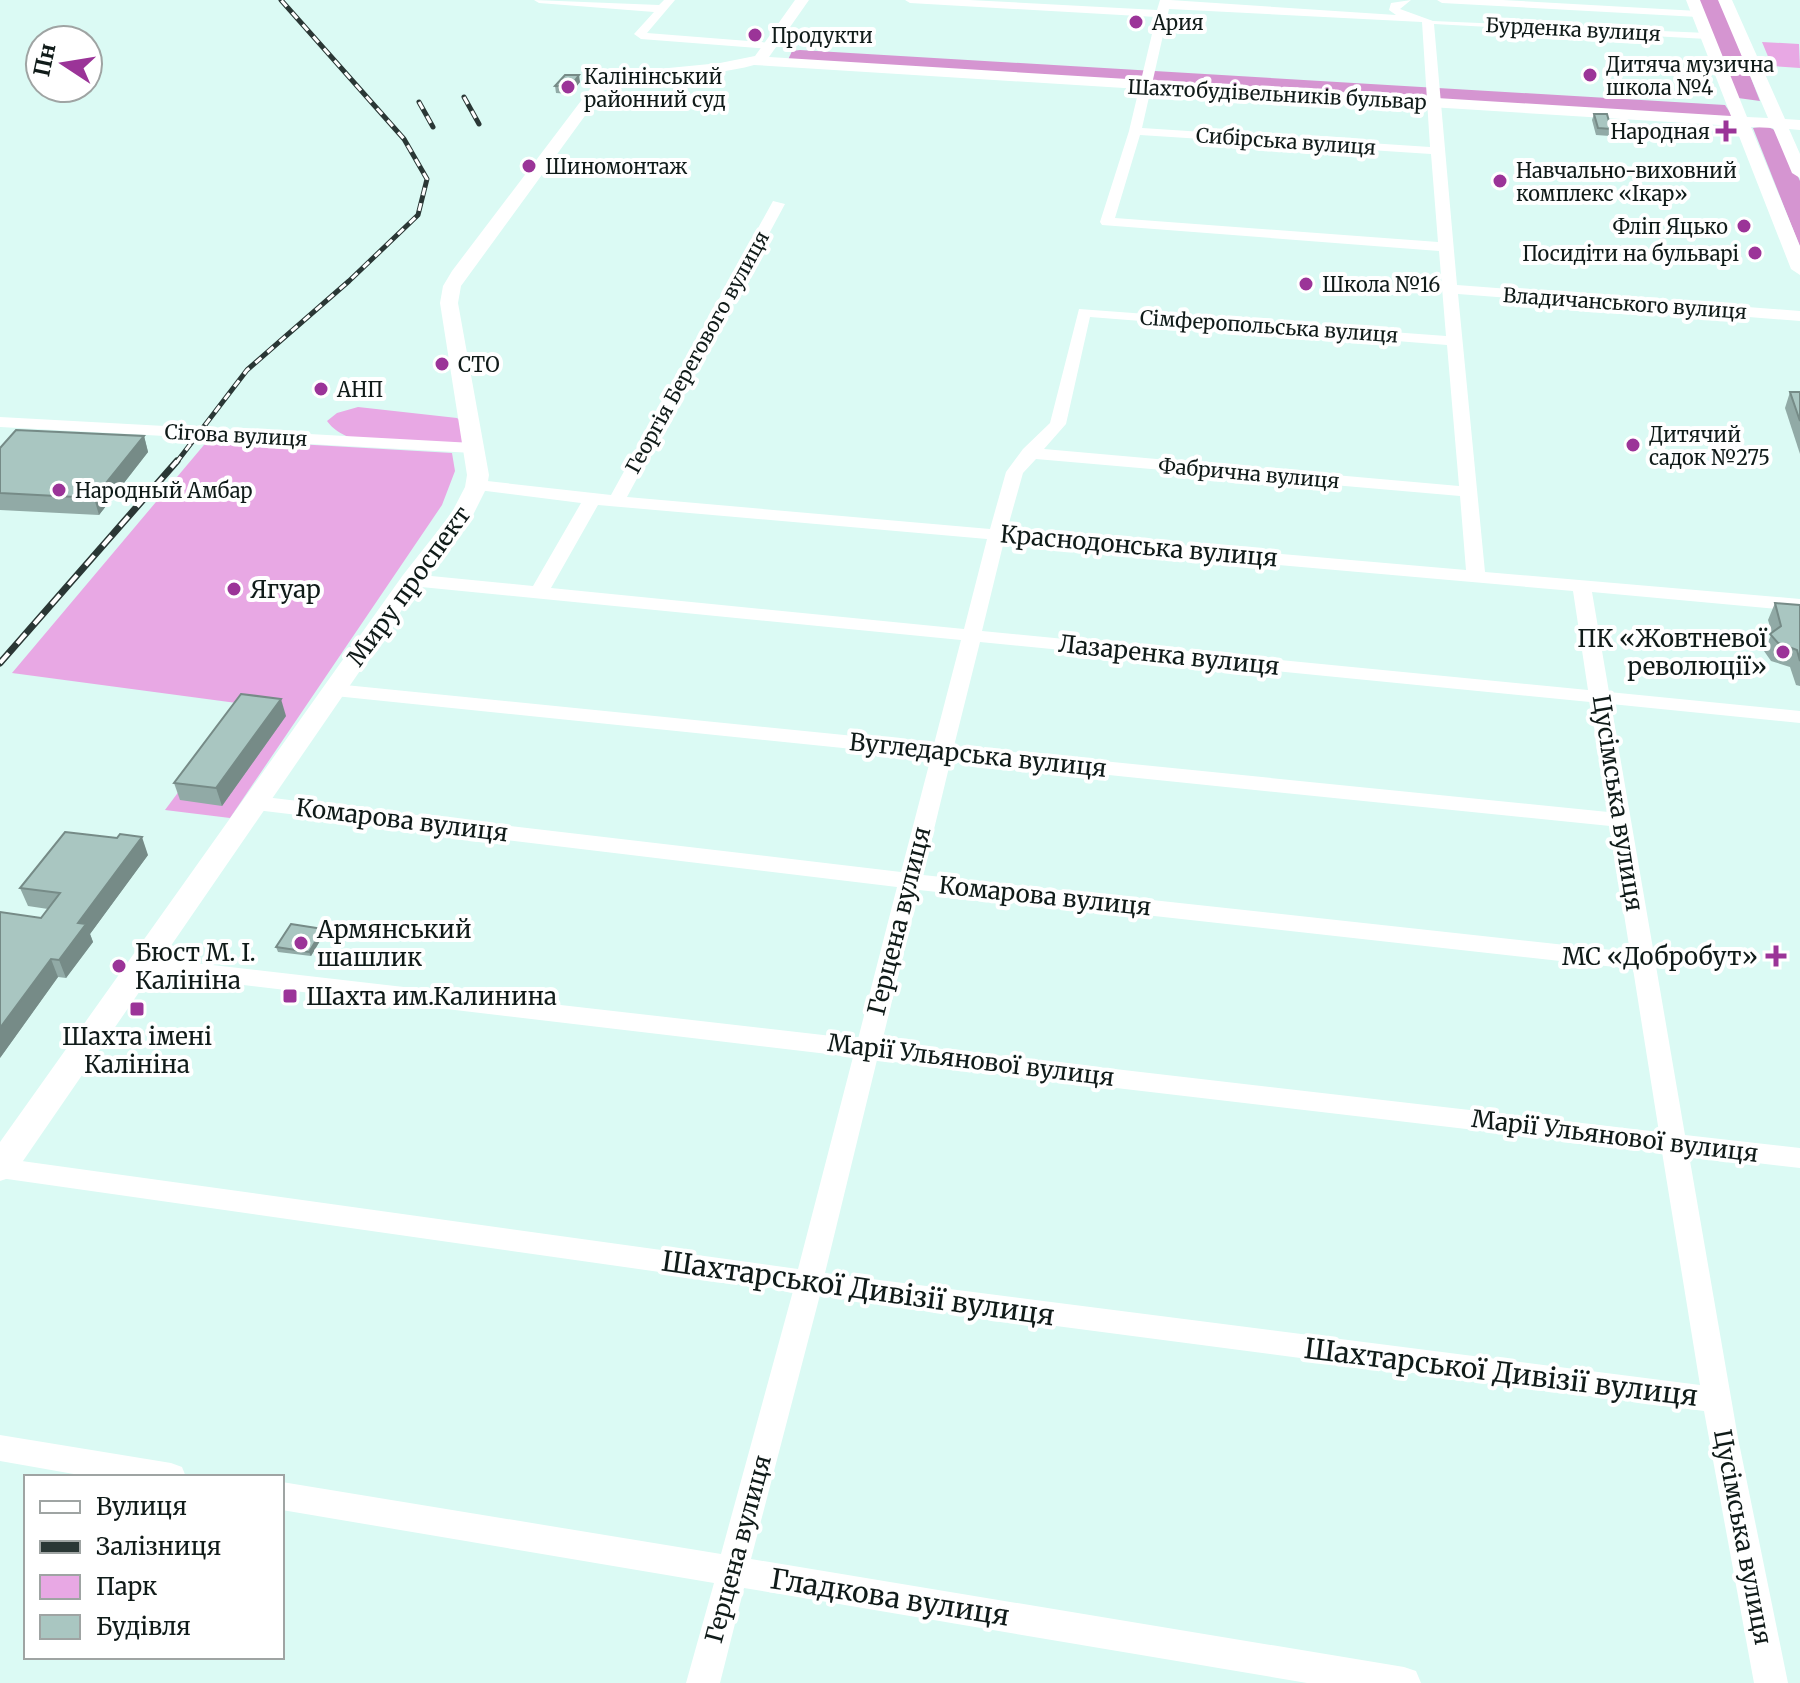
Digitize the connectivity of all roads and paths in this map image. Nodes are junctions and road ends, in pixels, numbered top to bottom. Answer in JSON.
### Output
{"nodes":[{"id":1,"x":539,"y":0,"type":"edge"},
{"id":2,"x":802,"y":0,"type":"edge"},
{"id":3,"x":910,"y":0,"type":"edge"},
{"id":4,"x":1406,"y":0,"type":"edge"},
{"id":5,"x":1441,"y":0,"type":"edge"},
{"id":6,"x":1725,"y":0,"type":"edge"},
{"id":7,"x":666,"y":4,"type":"edge"},
{"id":8,"x":1163,"y":6,"type":"edge"},
{"id":9,"x":1696,"y":7,"type":"edge"},
{"id":10,"x":1428,"y":21,"type":"junction"},
{"id":11,"x":1707,"y":36,"type":"junction"},
{"id":12,"x":785,"y":46,"type":"junction"},
{"id":13,"x":818,"y":48,"type":"dead end"},
{"id":14,"x":754,"y":61,"type":"junction"},
{"id":15,"x":786,"y":63,"type":"junction"},
{"id":16,"x":1145,"y":85,"type":"junction"},
{"id":17,"x":1432,"y":103,"type":"junction"},
{"id":18,"x":1727,"y":103,"type":"junction"},
{"id":19,"x":1779,"y":106,"type":"junction"},
{"id":20,"x":1741,"y":121,"type":"junction"},
{"id":21,"x":1778,"y":124,"type":"junction"},
{"id":22,"x":1800,"y":125,"type":"edge"},
{"id":23,"x":1135,"y":131,"type":"junction"},
{"id":24,"x":1437,"y":151,"type":"junction"},
{"id":25,"x":1800,"y":173,"type":"edge"},
{"id":26,"x":778,"y":204,"type":"dead end"},
{"id":27,"x":1446,"y":247,"type":"junction"},
{"id":28,"x":1800,"y":269,"type":"edge"},
{"id":29,"x":1449,"y":289,"type":"junction"},
{"id":30,"x":1084,"y":312,"type":"joint"},
{"id":31,"x":1800,"y":316,"type":"edge"},
{"id":32,"x":1454,"y":341,"type":"junction"},
{"id":33,"x":0,"y":422,"type":"edge"},
{"id":34,"x":473,"y":448,"type":"junction"},
{"id":35,"x":1029,"y":453,"type":"junction"},
{"id":36,"x":478,"y":485,"type":"junction"},
{"id":37,"x":1468,"y":492,"type":"junction"},
{"id":38,"x":592,"y":499,"type":"junction"},
{"id":39,"x":617,"y":500,"type":"junction"},
{"id":40,"x":997,"y":534,"type":"junction"},
{"id":41,"x":1476,"y":576,"type":"junction"},
{"id":42,"x":411,"y":580,"type":"junction"},
{"id":43,"x":1581,"y":585,"type":"junction"},
{"id":44,"x":539,"y":592,"type":"junction"},
{"id":45,"x":1800,"y":605,"type":"edge"},
{"id":46,"x":972,"y":635,"type":"junction"},
{"id":47,"x":335,"y":690,"type":"junction"},
{"id":48,"x":1600,"y":698,"type":"junction"},
{"id":49,"x":1800,"y":717,"type":"edge"},
{"id":50,"x":942,"y":751,"type":"junction"},
{"id":51,"x":256,"y":803,"type":"junction"},
{"id":52,"x":1621,"y":820,"type":"junction"},
{"id":53,"x":909,"y":881,"type":"junction"},
{"id":54,"x":1644,"y":962,"type":"junction"},
{"id":55,"x":142,"y":965,"type":"junction"},
{"id":56,"x":867,"y":1047,"type":"junction"},
{"id":57,"x":1674,"y":1142,"type":"junction"},
{"id":58,"x":1800,"y":1158,"type":"edge"},
{"id":59,"x":0,"y":1168,"type":"edge"},
{"id":60,"x":809,"y":1282,"type":"junction"},
{"id":61,"x":1717,"y":1400,"type":"junction"},
{"id":62,"x":0,"y":1448,"type":"edge"},
{"id":63,"x":159,"y":1475,"type":"edge"},
{"id":64,"x":284,"y":1496,"type":"edge"},
{"id":65,"x":732,"y":1571,"type":"junction"},
{"id":66,"x":703,"y":1683,"type":"edge"},
{"id":67,"x":1404,"y":1683,"type":"edge"},
{"id":68,"x":1771,"y":1683,"type":"edge"}],
"edges":[{"from":1,"to":7,"type":"street"},
{"from":2,"to":12,"type":"main road"},
{"from":3,"to":8,"type":"street","name":"Бурденка вулиця"},
{"from":4,"to":10,"type":"street"},
{"from":5,"to":9,"type":"street","name":"Бурденка вулиця"},
{"from":5,"to":10,"type":"street"},
{"from":6,"to":19,"type":"main road"},
{"from":7,"to":12,"type":"street"},
{"from":8,"to":10,"type":"street","name":"Бурденка вулиця"},
{"from":8,"to":16,"type":"street"},
{"from":9,"to":11,"type":"main road"},
{"from":10,"to":11,"type":"street","name":"Бурденка вулиця"},
{"from":10,"to":17,"type":"street"},
{"from":11,"to":18,"type":"main road"},
{"from":12,"to":13,"type":"main road"},
{"from":12,"to":14,"type":"main road"},
{"from":12,"to":15,"type":"main road"},
{"from":14,"to":15,"type":"main road","name":"Шахтобудівельників бульвар"},
{"from":14,"to":34,"type":"main road","name":"Миру проспект"},
{"from":15,"to":16,"type":"main road","name":"Шахтобудівельників бульвар"},
{"from":16,"to":17,"type":"main road","name":"Шахтобудівельників бульвар"},
{"from":16,"to":23,"type":"street"},
{"from":17,"to":20,"type":"main road","name":"Шахтобудівельників бульвар"},
{"from":17,"to":24,"type":"street"},
{"from":18,"to":19,"type":"main road"},
{"from":18,"to":20,"type":"main road"},
{"from":19,"to":21,"type":"main road"},
{"from":20,"to":21,"type":"main road","name":"Шахтобудівельників бульвар"},
{"from":20,"to":28,"type":"main road"},
{"from":21,"to":22,"type":"main road","name":"Шахтобудівельників бульвар"},
{"from":21,"to":25,"type":"main road"},
{"from":23,"to":24,"type":"street","name":"Сибірська вулиця"},
{"from":23,"to":27,"type":"street"},
{"from":24,"to":27,"type":"street"},
{"from":26,"to":39,"type":"street","name":"Георгія Берегового вулиця"},
{"from":27,"to":29,"type":"street"},
{"from":29,"to":31,"type":"street","name":"Владичанського вулиця"},
{"from":29,"to":32,"type":"street"},
{"from":30,"to":32,"type":"street","name":"Сімферопольська вулиця"},
{"from":30,"to":35,"type":"street","name":"Герцена вулиця"},
{"from":32,"to":37,"type":"street"},
{"from":33,"to":34,"type":"street","name":"Сігова вулиця"},
{"from":34,"to":36,"type":"main road","name":"Миру проспект"},
{"from":35,"to":37,"type":"street","name":"Фабрична вулиця"},
{"from":35,"to":40,"type":"street","name":"Герцена вулиця"},
{"from":36,"to":38,"type":"street","name":"Краснодонська вулиця"},
{"from":36,"to":42,"type":"main road","name":"Миру проспект"},
{"from":37,"to":41,"type":"street"},
{"from":38,"to":39,"type":"street","name":"Краснодонська вулиця"},
{"from":38,"to":44,"type":"street"},
{"from":39,"to":40,"type":"street","name":"Краснодонська вулиця"},
{"from":40,"to":41,"type":"street","name":"Краснодонська вулиця"},
{"from":40,"to":46,"type":"street","name":"Герцена вулиця"},
{"from":41,"to":43,"type":"street","name":"Краснодонська вулиця"},
{"from":42,"to":44,"type":"street","name":"Лазаренка вулиця"},
{"from":42,"to":47,"type":"main road","name":"Миру проспект"},
{"from":43,"to":45,"type":"street","name":"Краснодонська вулиця"},
{"from":43,"to":48,"type":"street","name":"Цусімська вулиця"},
{"from":44,"to":46,"type":"street","name":"Лазаренка вулиця"},
{"from":46,"to":48,"type":"street","name":"Лазаренка вулиця"},
{"from":46,"to":50,"type":"street","name":"Герцена вулиця"},
{"from":47,"to":50,"type":"street","name":"Вугледарська вулиця"},
{"from":47,"to":51,"type":"main road","name":"Миру проспект"},
{"from":48,"to":49,"type":"street","name":"Лазаренка вулиця"},
{"from":48,"to":52,"type":"street","name":"Цусімська вулиця"},
{"from":50,"to":52,"type":"street","name":"Вугледарська вулиця"},
{"from":50,"to":53,"type":"street","name":"Герцена вулиця"},
{"from":51,"to":53,"type":"street","name":"Комарова вулиця"},
{"from":51,"to":55,"type":"main road","name":"Миру проспект"},
{"from":52,"to":54,"type":"street","name":"Цусімська вулиця"},
{"from":53,"to":54,"type":"street","name":"Комарова вулиця"},
{"from":53,"to":56,"type":"street","name":"Герцена вулиця"},
{"from":54,"to":57,"type":"street","name":"Цусімська вулиця"},
{"from":55,"to":56,"type":"street","name":"Марії Ульянової вулиця"},
{"from":55,"to":59,"type":"main road","name":"Миру проспект"},
{"from":56,"to":57,"type":"street","name":"Марії Ульянової вулиця"},
{"from":56,"to":60,"type":"street","name":"Герцена вулиця"},
{"from":57,"to":58,"type":"street","name":"Марії Ульянової вулиця"},
{"from":57,"to":61,"type":"street","name":"Цусімська вулиця"},
{"from":59,"to":60,"type":"street","name":"Шахтарської Дивізії вулиця"},
{"from":60,"to":61,"type":"street","name":"Шахтарської Дивізії вулиця"},
{"from":60,"to":65,"type":"street","name":"Герцена вулиця"},
{"from":61,"to":68,"type":"street","name":"Цусімська вулиця"},
{"from":62,"to":63,"type":"street"},
{"from":64,"to":65,"type":"street","name":"Гладкова вулиця"},
{"from":65,"to":66,"type":"street","name":"Герцена вулиця"},
{"from":65,"to":67,"type":"street","name":"Гладкова вулиця"}]}
